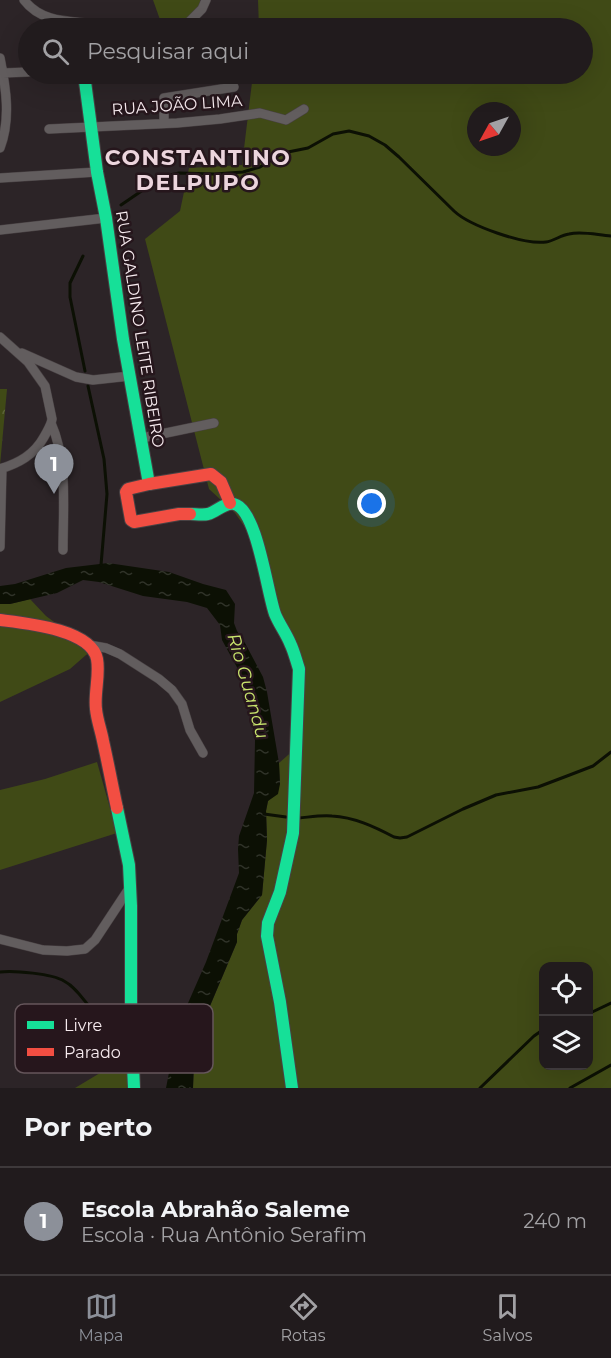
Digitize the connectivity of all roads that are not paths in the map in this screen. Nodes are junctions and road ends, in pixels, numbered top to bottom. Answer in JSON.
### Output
{"nodes":[{"id":1,"x":24,"y":0,"type":"edge"},
{"id":2,"x":206,"y":0,"type":"edge"},
{"id":3,"x":47,"y":18,"type":"edge"},
{"id":4,"x":193,"y":18,"type":"edge"},
{"id":5,"x":0,"y":58,"type":"edge"},
{"id":6,"x":18,"y":73,"type":"edge"},
{"id":7,"x":3,"y":74,"type":"junction"},
{"id":8,"x":85,"y":84,"type":"edge"},
{"id":9,"x":234,"y":87,"type":"dead end"},
{"id":10,"x":304,"y":109,"type":"dead end"},
{"id":11,"x":164,"y":123,"type":"junction"},
{"id":12,"x":90,"y":126,"type":"junction"},
{"id":13,"x":49,"y":129,"type":"dead end"},
{"id":14,"x":0,"y":148,"type":"edge"},
{"id":15,"x":97,"y":172,"type":"junction"},
{"id":16,"x":0,"y":178,"type":"edge"},
{"id":17,"x":106,"y":218,"type":"junction"},
{"id":18,"x":0,"y":230,"type":"edge"},
{"id":19,"x":0,"y":337,"type":"edge"},
{"id":20,"x":14,"y":349,"type":"junction"},
{"id":21,"x":130,"y":376,"type":"junction"},
{"id":22,"x":51,"y":423,"type":"junction"},
{"id":23,"x":214,"y":423,"type":"dead end"},
{"id":24,"x":142,"y":438,"type":"junction"},
{"id":25,"x":1,"y":469,"type":"edge"},
{"id":26,"x":149,"y":484,"type":"junction"},
{"id":27,"x":230,"y":503,"type":"junction"},
{"id":28,"x":0,"y":547,"type":"edge"},
{"id":29,"x":63,"y":550,"type":"dead end"},
{"id":30,"x":0,"y":620,"type":"edge"},
{"id":31,"x":90,"y":645,"type":"junction"},
{"id":32,"x":202,"y":753,"type":"dead end"},
{"id":33,"x":130,"y":887,"type":"junction"},
{"id":34,"x":0,"y":939,"type":"edge"},
{"id":35,"x":131,"y":1004,"type":"edge"},
{"id":36,"x":133,"y":1073,"type":"edge"},
{"id":37,"x":134,"y":1088,"type":"edge"},
{"id":38,"x":292,"y":1088,"type":"edge"}],
"edges":[{"from":1,"to":3,"type":"street"},
{"from":2,"to":4,"type":"street"},
{"from":5,"to":7,"type":"street"},
{"from":6,"to":7,"type":"street"},
{"from":7,"to":14,"type":"street"},
{"from":8,"to":12,"type":"street","name":"RUA GALDINO LEITE RIBEIRO"},
{"from":9,"to":11,"type":"street"},
{"from":10,"to":11,"type":"street","name":"RUA JOÃO LIMA"},
{"from":11,"to":12,"type":"street","name":"RUA JOÃO LIMA"},
{"from":12,"to":13,"type":"street","name":"RUA JOÃO LIMA"},
{"from":12,"to":15,"type":"street","name":"RUA GALDINO LEITE RIBEIRO"},
{"from":15,"to":16,"type":"street"},
{"from":15,"to":17,"type":"street","name":"RUA GALDINO LEITE RIBEIRO"},
{"from":17,"to":18,"type":"street"},
{"from":17,"to":21,"type":"street","name":"RUA GALDINO LEITE RIBEIRO"},
{"from":19,"to":20,"type":"street"},
{"from":20,"to":21,"type":"street"},
{"from":20,"to":22,"type":"street"},
{"from":21,"to":24,"type":"street","name":"RUA GALDINO LEITE RIBEIRO"},
{"from":22,"to":25,"type":"street"},
{"from":22,"to":29,"type":"street"},
{"from":23,"to":24,"type":"street"},
{"from":24,"to":26,"type":"street","name":"RUA GALDINO LEITE RIBEIRO"},
{"from":25,"to":28,"type":"street"},
{"from":26,"to":27,"type":"street"},
{"from":26,"to":27,"type":"street"},
{"from":27,"to":38,"type":"street"},
{"from":30,"to":31,"type":"street"},
{"from":31,"to":32,"type":"street"},
{"from":31,"to":33,"type":"street"},
{"from":33,"to":34,"type":"street"},
{"from":33,"to":35,"type":"street"},
{"from":36,"to":37,"type":"street"}]}
